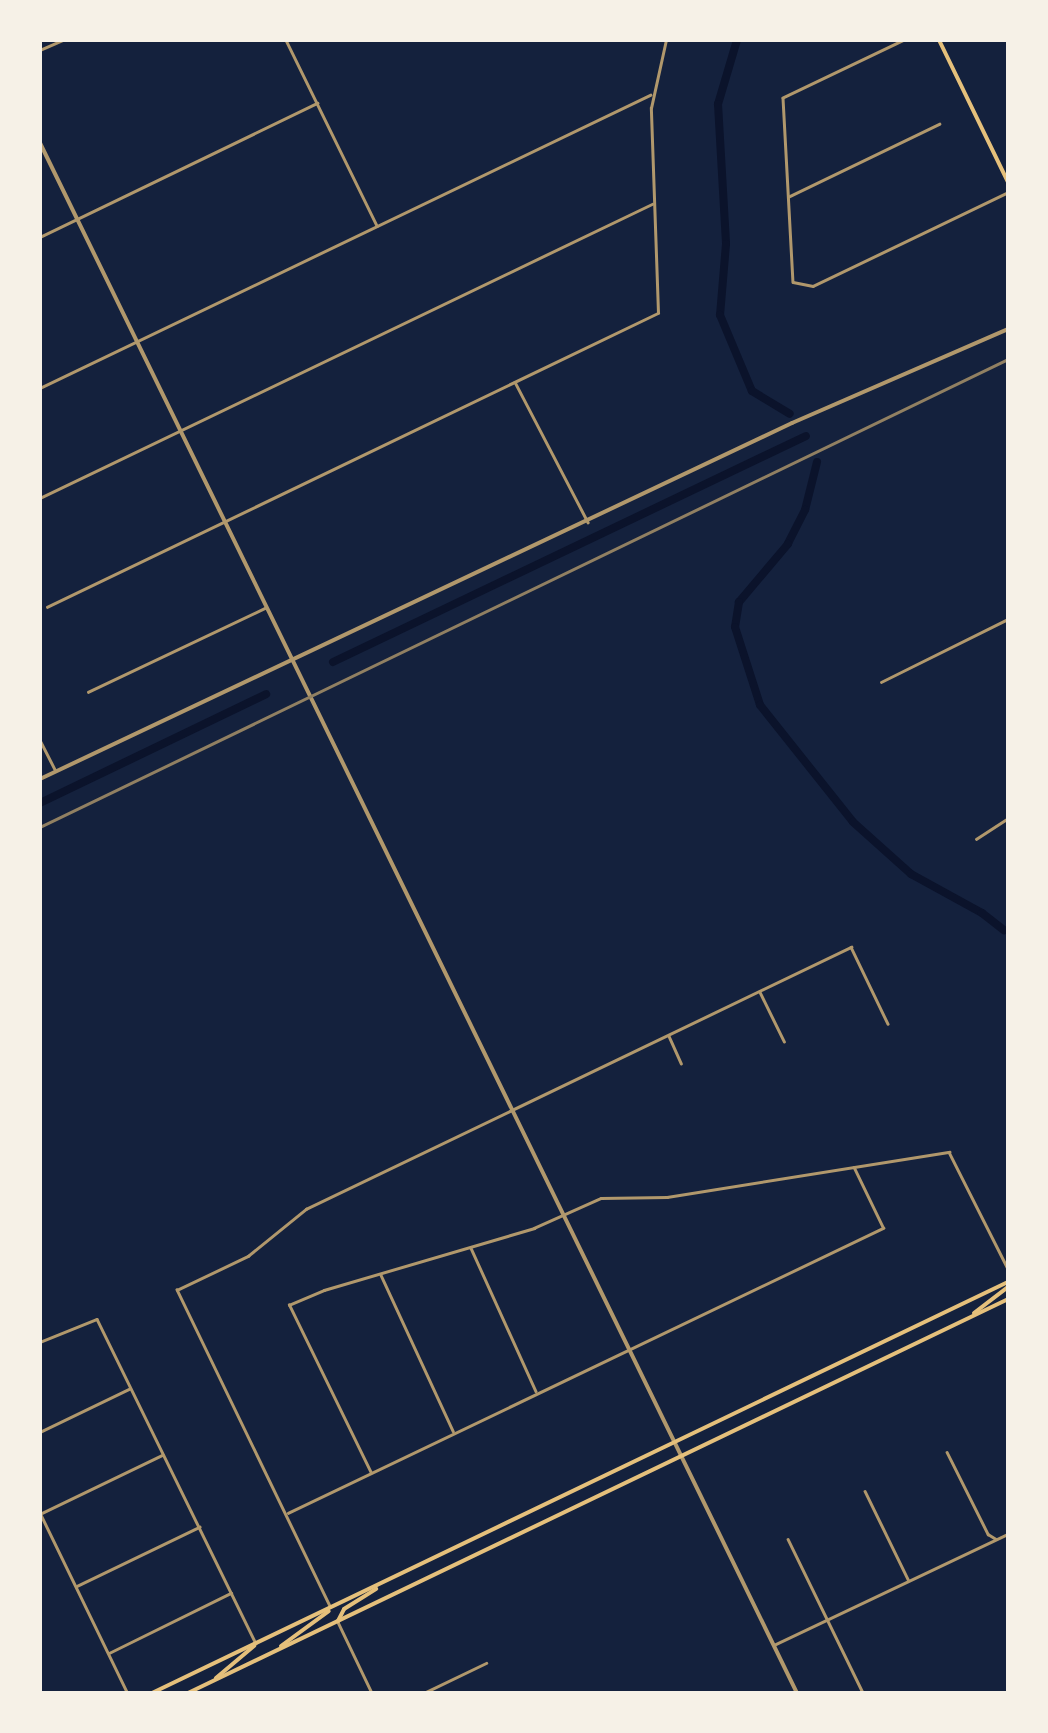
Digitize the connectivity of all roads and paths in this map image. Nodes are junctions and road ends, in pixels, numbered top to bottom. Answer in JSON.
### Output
{"nodes":[{"id":1,"x":62,"y":40,"type":"edge"},
{"id":2,"x":286,"y":40,"type":"edge"},
{"id":3,"x":666,"y":40,"type":"edge"},
{"id":4,"x":904,"y":40,"type":"edge"},
{"id":5,"x":939,"y":40,"type":"edge"},
{"id":6,"x":40,"y":50,"type":"edge"},
{"id":7,"x":652,"y":94,"type":"junction"},
{"id":8,"x":317,"y":103,"type":"junction"},
{"id":9,"x":939,"y":124,"type":"dead end"},
{"id":10,"x":40,"y":143,"type":"edge"},
{"id":11,"x":1008,"y":182,"type":"edge"},
{"id":12,"x":1008,"y":192,"type":"edge"},
{"id":13,"x":786,"y":198,"type":"junction"},
{"id":14,"x":654,"y":204,"type":"junction"},
{"id":15,"x":77,"y":219,"type":"junction"},
{"id":16,"x":376,"y":226,"type":"junction"},
{"id":17,"x":40,"y":237,"type":"edge"},
{"id":18,"x":1008,"y":329,"type":"edge"},
{"id":19,"x":137,"y":342,"type":"junction"},
{"id":20,"x":515,"y":382,"type":"junction"},
{"id":21,"x":40,"y":388,"type":"edge"},
{"id":22,"x":180,"y":431,"type":"junction"},
{"id":23,"x":40,"y":498,"type":"edge"},
{"id":24,"x":224,"y":522,"type":"junction"},
{"id":25,"x":588,"y":522,"type":"junction"},
{"id":26,"x":47,"y":607,"type":"dead end"},
{"id":27,"x":266,"y":607,"type":"junction"},
{"id":28,"x":1008,"y":619,"type":"edge"},
{"id":29,"x":294,"y":663,"type":"junction"},
{"id":30,"x":881,"y":682,"type":"dead end"},
{"id":31,"x":88,"y":692,"type":"dead end"},
{"id":32,"x":40,"y":740,"type":"edge"},
{"id":33,"x":55,"y":772,"type":"junction"},
{"id":34,"x":40,"y":780,"type":"edge"},
{"id":35,"x":1008,"y":818,"type":"edge"},
{"id":36,"x":976,"y":839,"type":"dead end"},
{"id":37,"x":760,"y":991,"type":"junction"},
{"id":38,"x":888,"y":1024,"type":"dead end"},
{"id":39,"x":668,"y":1035,"type":"junction"},
{"id":40,"x":784,"y":1041,"type":"dead end"},
{"id":41,"x":681,"y":1063,"type":"dead end"},
{"id":42,"x":511,"y":1110,"type":"junction"},
{"id":43,"x":854,"y":1168,"type":"junction"},
{"id":44,"x":562,"y":1215,"type":"junction"},
{"id":45,"x":470,"y":1247,"type":"junction"},
{"id":46,"x":1008,"y":1269,"type":"edge"},
{"id":47,"x":381,"y":1273,"type":"junction"},
{"id":48,"x":1008,"y":1284,"type":"edge"},
{"id":49,"x":1008,"y":1299,"type":"edge"},
{"id":50,"x":962,"y":1322,"type":"junction"},
{"id":51,"x":40,"y":1342,"type":"edge"},
{"id":52,"x":628,"y":1350,"type":"junction"},
{"id":53,"x":131,"y":1388,"type":"junction"},
{"id":54,"x":538,"y":1393,"type":"junction"},
{"id":55,"x":40,"y":1432,"type":"edge"},
{"id":56,"x":454,"y":1433,"type":"junction"},
{"id":57,"x":674,"y":1443,"type":"junction"},
{"id":58,"x":947,"y":1452,"type":"dead end"},
{"id":59,"x":163,"y":1454,"type":"junction"},
{"id":60,"x":681,"y":1457,"type":"junction"},
{"id":61,"x":371,"y":1473,"type":"junction"},
{"id":62,"x":865,"y":1491,"type":"dead end"},
{"id":63,"x":40,"y":1514,"type":"edge"},
{"id":64,"x":286,"y":1514,"type":"junction"},
{"id":65,"x":199,"y":1527,"type":"junction"},
{"id":66,"x":1008,"y":1534,"type":"edge"},
{"id":67,"x":788,"y":1539,"type":"dead end"},
{"id":68,"x":997,"y":1540,"type":"junction"},
{"id":69,"x":392,"y":1578,"type":"junction"},
{"id":70,"x":908,"y":1580,"type":"junction"},
{"id":71,"x":75,"y":1587,"type":"junction"},
{"id":72,"x":231,"y":1594,"type":"junction"},
{"id":73,"x":330,"y":1608,"type":"junction"},
{"id":74,"x":827,"y":1620,"type":"junction"},
{"id":75,"x":338,"y":1622,"type":"junction"},
{"id":76,"x":256,"y":1644,"type":"junction"},
{"id":77,"x":774,"y":1645,"type":"junction"},
{"id":78,"x":108,"y":1654,"type":"junction"},
{"id":79,"x":269,"y":1654,"type":"junction"},
{"id":80,"x":486,"y":1662,"type":"dead end"},
{"id":81,"x":208,"y":1684,"type":"junction"},
{"id":82,"x":127,"y":1693,"type":"edge"},
{"id":83,"x":152,"y":1693,"type":"edge"},
{"id":84,"x":188,"y":1693,"type":"edge"},
{"id":85,"x":372,"y":1693,"type":"edge"},
{"id":86,"x":424,"y":1693,"type":"edge"},
{"id":87,"x":797,"y":1693,"type":"edge"},
{"id":88,"x":863,"y":1693,"type":"edge"}],
"edges":[{"from":1,"to":6,"type":"street"},
{"from":2,"to":8,"type":"street"},
{"from":3,"to":7,"type":"street"},
{"from":4,"to":13,"type":"street"},
{"from":5,"to":11,"type":"main road"},
{"from":7,"to":14,"type":"street"},
{"from":7,"to":16,"type":"street"},
{"from":8,"to":15,"type":"street"},
{"from":8,"to":16,"type":"street"},
{"from":9,"to":13,"type":"street"},
{"from":10,"to":15,"type":"street"},
{"from":12,"to":13,"type":"street"},
{"from":14,"to":20,"type":"street"},
{"from":14,"to":22,"type":"street"},
{"from":15,"to":17,"type":"street"},
{"from":15,"to":19,"type":"street"},
{"from":16,"to":19,"type":"street"},
{"from":18,"to":25,"type":"street"},
{"from":19,"to":21,"type":"street"},
{"from":19,"to":22,"type":"street"},
{"from":20,"to":24,"type":"street"},
{"from":20,"to":25,"type":"street"},
{"from":22,"to":23,"type":"street"},
{"from":22,"to":24,"type":"street"},
{"from":24,"to":26,"type":"street"},
{"from":24,"to":27,"type":"street"},
{"from":25,"to":29,"type":"street"},
{"from":27,"to":29,"type":"street"},
{"from":27,"to":31,"type":"street"},
{"from":28,"to":30,"type":"street"},
{"from":29,"to":33,"type":"street"},
{"from":29,"to":42,"type":"street"},
{"from":32,"to":33,"type":"street"},
{"from":33,"to":34,"type":"street"},
{"from":35,"to":36,"type":"street"},
{"from":37,"to":38,"type":"street"},
{"from":37,"to":39,"type":"street"},
{"from":37,"to":40,"type":"street"},
{"from":39,"to":41,"type":"street"},
{"from":39,"to":42,"type":"street"},
{"from":42,"to":44,"type":"street"},
{"from":42,"to":64,"type":"street"},
{"from":43,"to":44,"type":"street"},
{"from":43,"to":46,"type":"street"},
{"from":43,"to":52,"type":"street"},
{"from":44,"to":45,"type":"street"},
{"from":44,"to":52,"type":"street"},
{"from":45,"to":47,"type":"street"},
{"from":45,"to":54,"type":"street"},
{"from":47,"to":56,"type":"street"},
{"from":47,"to":61,"type":"street"},
{"from":48,"to":50,"type":"main road"},
{"from":48,"to":57,"type":"main road"},
{"from":49,"to":50,"type":"main road"},
{"from":50,"to":60,"type":"main road"},
{"from":51,"to":53,"type":"street"},
{"from":52,"to":54,"type":"street"},
{"from":52,"to":57,"type":"street"},
{"from":53,"to":55,"type":"street"},
{"from":53,"to":59,"type":"street"},
{"from":54,"to":56,"type":"street"},
{"from":56,"to":61,"type":"street"},
{"from":57,"to":60,"type":"street"},
{"from":57,"to":69,"type":"main road"},
{"from":58,"to":68,"type":"street"},
{"from":59,"to":63,"type":"street"},
{"from":59,"to":65,"type":"street"},
{"from":60,"to":75,"type":"main road"},
{"from":60,"to":77,"type":"street"},
{"from":61,"to":64,"type":"street"},
{"from":62,"to":70,"type":"street"},
{"from":63,"to":71,"type":"street"},
{"from":64,"to":73,"type":"street"},
{"from":65,"to":71,"type":"street"},
{"from":65,"to":72,"type":"street"},
{"from":66,"to":68,"type":"street"},
{"from":67,"to":74,"type":"street"},
{"from":68,"to":70,"type":"street"},
{"from":69,"to":73,"type":"main road"},
{"from":69,"to":75,"type":"main road"},
{"from":70,"to":74,"type":"street"},
{"from":71,"to":78,"type":"street"},
{"from":72,"to":76,"type":"street"},
{"from":72,"to":78,"type":"street"},
{"from":73,"to":76,"type":"main road"},
{"from":73,"to":79,"type":"main road"},
{"from":74,"to":77,"type":"street"},
{"from":74,"to":88,"type":"street"},
{"from":75,"to":79,"type":"main road"},
{"from":75,"to":85,"type":"street"},
{"from":76,"to":81,"type":"main road"},
{"from":76,"to":83,"type":"main road"},
{"from":77,"to":87,"type":"street"},
{"from":78,"to":82,"type":"street"},
{"from":79,"to":81,"type":"main road"},
{"from":80,"to":86,"type":"street"},
{"from":81,"to":84,"type":"main road"}]}
